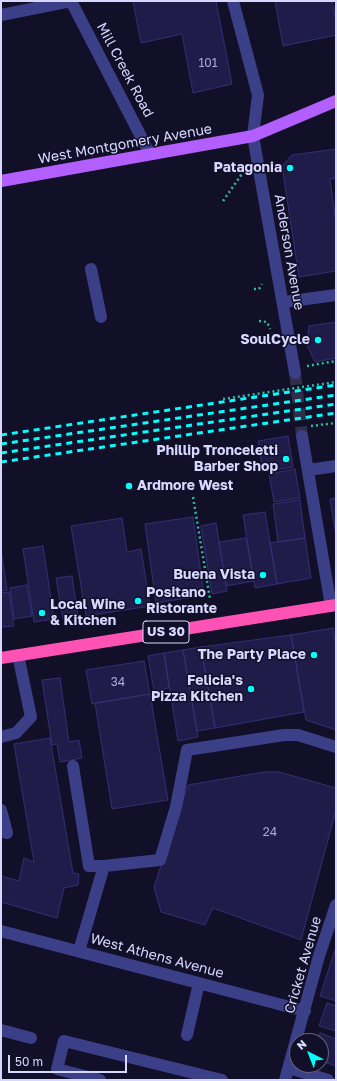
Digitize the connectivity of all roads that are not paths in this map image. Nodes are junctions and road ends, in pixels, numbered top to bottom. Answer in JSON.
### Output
{"nodes":[{"id":1,"x":71,"y":1,"type":"edge"},
{"id":2,"x":233,"y":1,"type":"edge"},
{"id":3,"x":1,"y":15,"type":"edge"},
{"id":4,"x":336,"y":101,"type":"edge"},
{"id":5,"x":253,"y":136,"type":"junction"},
{"id":6,"x":150,"y":154,"type":"junction"},
{"id":7,"x":1,"y":181,"type":"edge"},
{"id":8,"x":91,"y":269,"type":"dead end"},
{"id":9,"x":336,"y":295,"type":"edge"},
{"id":10,"x":284,"y":302,"type":"junction"},
{"id":11,"x":101,"y":317,"type":"dead end"},
{"id":12,"x":295,"y":370,"type":"tunnel mouth"},
{"id":13,"x":305,"y":431,"type":"tunnel mouth"},
{"id":14,"x":336,"y":466,"type":"edge"},
{"id":15,"x":308,"y":470,"type":"junction"},
{"id":16,"x":334,"y":606,"type":"edge"},
{"id":17,"x":18,"y":655,"type":"junction"},
{"id":18,"x":1,"y":658,"type":"edge"},
{"id":19,"x":1,"y":737,"type":"edge"},
{"id":20,"x":336,"y":747,"type":"edge"},
{"id":21,"x":73,"y":766,"type":"dead end"},
{"id":22,"x":1,"y":810,"type":"edge"},
{"id":23,"x":1,"y":831,"type":"edge"},
{"id":24,"x":104,"y":866,"type":"junction"},
{"id":25,"x":336,"y":904,"type":"edge"},
{"id":26,"x":1,"y":931,"type":"edge"},
{"id":27,"x":79,"y":951,"type":"junction"},
{"id":28,"x":199,"y":983,"type":"junction"},
{"id":29,"x":305,"y":1011,"type":"junction"},
{"id":30,"x":1,"y":1030,"type":"edge"},
{"id":31,"x":299,"y":1033,"type":"edge"},
{"id":32,"x":187,"y":1035,"type":"dead end"},
{"id":33,"x":31,"y":1038,"type":"dead end"},
{"id":34,"x":289,"y":1068,"type":"edge"},
{"id":35,"x":305,"y":1073,"type":"edge"},
{"id":36,"x":184,"y":1076,"type":"edge"},
{"id":37,"x":100,"y":1080,"type":"edge"},
{"id":38,"x":222,"y":1080,"type":"edge"},
{"id":39,"x":285,"y":1080,"type":"edge"},
{"id":40,"x":328,"y":1080,"type":"edge"}],
"edges":[{"from":1,"to":3,"type":"street"},
{"from":1,"to":6,"type":"street","name":"Mill Creek Road"},
{"from":2,"to":5,"type":"street","name":"Anderson Avenue"},
{"from":4,"to":5,"type":"main road","name":"West Montgomery Avenue"},
{"from":5,"to":6,"type":"main road","name":"West Montgomery Avenue"},
{"from":5,"to":10,"type":"street","name":"Anderson Avenue"},
{"from":6,"to":7,"type":"main road","name":"West Montgomery Avenue"},
{"from":8,"to":11,"type":"street"},
{"from":9,"to":10,"type":"street"},
{"from":10,"to":12,"type":"street","name":"Anderson Avenue"},
{"from":13,"to":15,"type":"street"},
{"from":14,"to":15,"type":"street"},
{"from":15,"to":16,"type":"street"},
{"from":16,"to":17,"type":"highway","number":"US 30"},
{"from":17,"to":18,"type":"highway","number":"US 30"},
{"from":17,"to":19,"type":"street"},
{"from":20,"to":24,"type":"street"},
{"from":21,"to":24,"type":"street"},
{"from":22,"to":23,"type":"street"},
{"from":24,"to":27,"type":"street"},
{"from":25,"to":29,"type":"street","name":"Cricket Avenue"},
{"from":26,"to":27,"type":"street","name":"West Athens Avenue"},
{"from":27,"to":28,"type":"street","name":"West Athens Avenue"},
{"from":28,"to":29,"type":"street","name":"West Athens Avenue"},
{"from":28,"to":32,"type":"street"},
{"from":29,"to":31,"type":"street","name":"Cricket Avenue"},
{"from":30,"to":33,"type":"street"},
{"from":34,"to":39,"type":"street","name":"Cricket Avenue"},
{"from":35,"to":40,"type":"street"},
{"from":36,"to":37,"type":"street"},
{"from":36,"to":38,"type":"street"}]}
